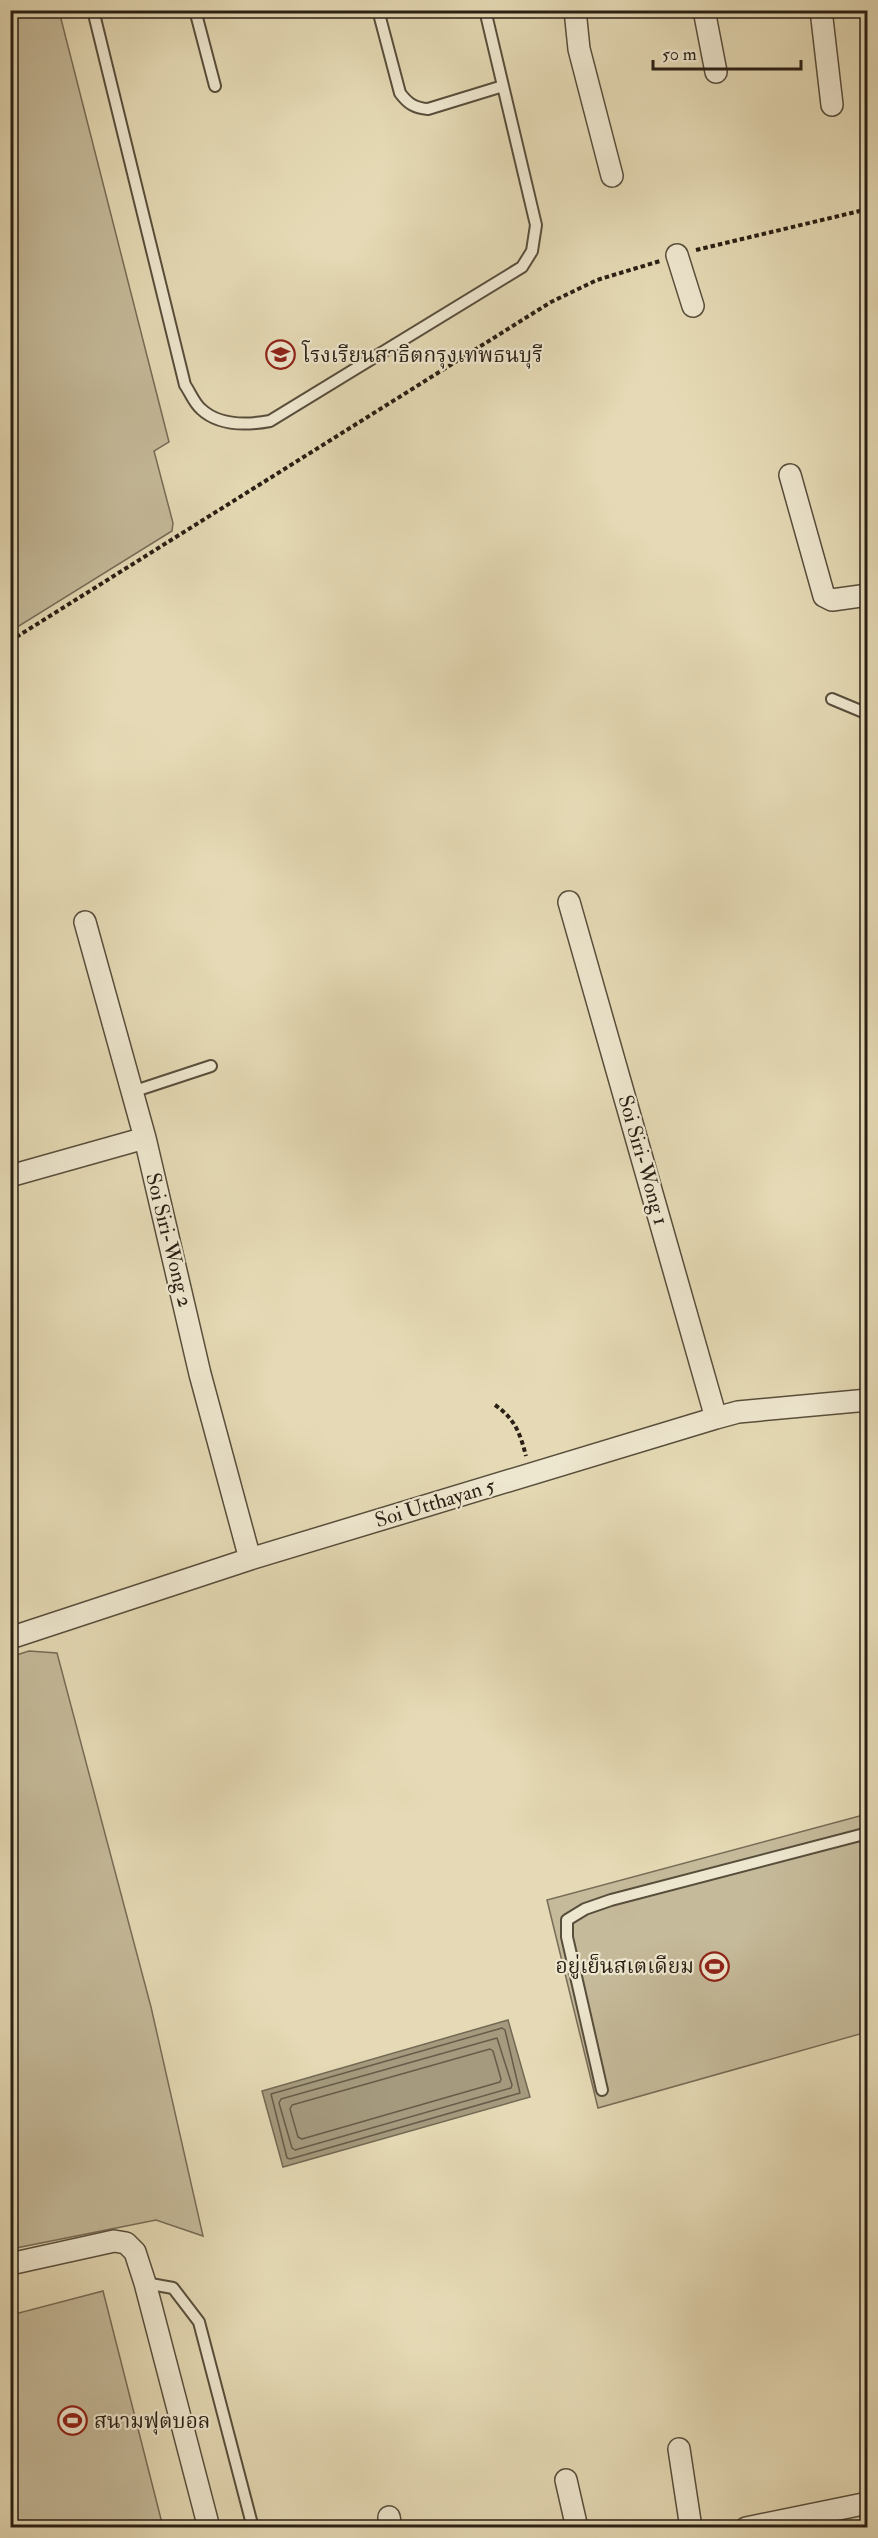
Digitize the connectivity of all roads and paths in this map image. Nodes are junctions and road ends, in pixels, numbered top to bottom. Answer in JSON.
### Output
{"nodes":[{"id":1,"x":93,"y":10,"type":"edge"},
{"id":2,"x":195,"y":10,"type":"edge"},
{"id":3,"x":378,"y":10,"type":"edge"},
{"id":4,"x":485,"y":10,"type":"edge"},
{"id":5,"x":575,"y":10,"type":"edge"},
{"id":6,"x":704,"y":10,"type":"edge"},
{"id":7,"x":821,"y":10,"type":"edge"},
{"id":8,"x":716,"y":72,"type":"dead end"},
{"id":9,"x":215,"y":86,"type":"dead end"},
{"id":10,"x":503,"y":86,"type":"junction"},
{"id":11,"x":832,"y":105,"type":"dead end"},
{"id":12,"x":612,"y":176,"type":"dead end"},
{"id":13,"x":867,"y":209,"type":"edge"},
{"id":14,"x":678,"y":255,"type":"junction"},
{"id":15,"x":693,"y":306,"type":"dead end"},
{"id":16,"x":790,"y":475,"type":"dead end"},
{"id":17,"x":867,"y":595,"type":"edge"},
{"id":18,"x":10,"y":641,"type":"edge"},
{"id":19,"x":832,"y":699,"type":"dead end"},
{"id":20,"x":867,"y":714,"type":"edge"},
{"id":21,"x":569,"y":902,"type":"dead end"},
{"id":22,"x":85,"y":922,"type":"dead end"},
{"id":23,"x":211,"y":1066,"type":"dead end"},
{"id":24,"x":132,"y":1092,"type":"junction"},
{"id":25,"x":145,"y":1138,"type":"junction"},
{"id":26,"x":10,"y":1176,"type":"edge"},
{"id":27,"x":867,"y":1400,"type":"edge"},
{"id":28,"x":495,"y":1405,"type":"dead end"},
{"id":29,"x":716,"y":1418,"type":"junction"},
{"id":30,"x":531,"y":1474,"type":"junction"},
{"id":31,"x":250,"y":1559,"type":"junction"},
{"id":32,"x":10,"y":1638,"type":"edge"},
{"id":33,"x":867,"y":1833,"type":"edge"},
{"id":34,"x":602,"y":2090,"type":"dead end"},
{"id":35,"x":10,"y":2264,"type":"edge"},
{"id":36,"x":145,"y":2283,"type":"junction"},
{"id":37,"x":679,"y":2449,"type":"dead end"},
{"id":38,"x":566,"y":2480,"type":"dead end"},
{"id":39,"x":867,"y":2503,"type":"edge"},
{"id":40,"x":209,"y":2528,"type":"edge"},
{"id":41,"x":253,"y":2528,"type":"edge"},
{"id":42,"x":577,"y":2528,"type":"edge"},
{"id":43,"x":691,"y":2528,"type":"edge"},
{"id":44,"x":746,"y":2528,"type":"edge"}],
"edges":[{"from":1,"to":10,"type":"lane"},
{"from":2,"to":9,"type":"lane"},
{"from":3,"to":10,"type":"lane"},
{"from":4,"to":10,"type":"lane"},
{"from":5,"to":12,"type":"street"},
{"from":6,"to":8,"type":"street"},
{"from":7,"to":11,"type":"street"},
{"from":13,"to":14,"type":"path"},
{"from":14,"to":15,"type":"street"},
{"from":14,"to":18,"type":"path"},
{"from":16,"to":17,"type":"street"},
{"from":19,"to":20,"type":"lane"},
{"from":21,"to":29,"type":"street","name":"Soi Siri-Wong 1"},
{"from":22,"to":24,"type":"street","name":"Soi Siri-Wong 2"},
{"from":23,"to":24,"type":"lane"},
{"from":24,"to":25,"type":"street","name":"Soi Siri-Wong 2"},
{"from":25,"to":26,"type":"street"},
{"from":25,"to":31,"type":"street","name":"Soi Siri-Wong 2"},
{"from":27,"to":29,"type":"street","name":"Soi Utthayan 5"},
{"from":28,"to":30,"type":"path"},
{"from":29,"to":30,"type":"street","name":"Soi Utthayan 5"},
{"from":30,"to":31,"type":"street","name":"Soi Utthayan 5"},
{"from":31,"to":32,"type":"street","name":"Soi Utthayan 5"},
{"from":33,"to":34,"type":"lane"},
{"from":35,"to":36,"type":"street"},
{"from":36,"to":40,"type":"street"},
{"from":36,"to":41,"type":"lane"},
{"from":37,"to":43,"type":"street"},
{"from":38,"to":42,"type":"street"},
{"from":39,"to":44,"type":"street"}]}
